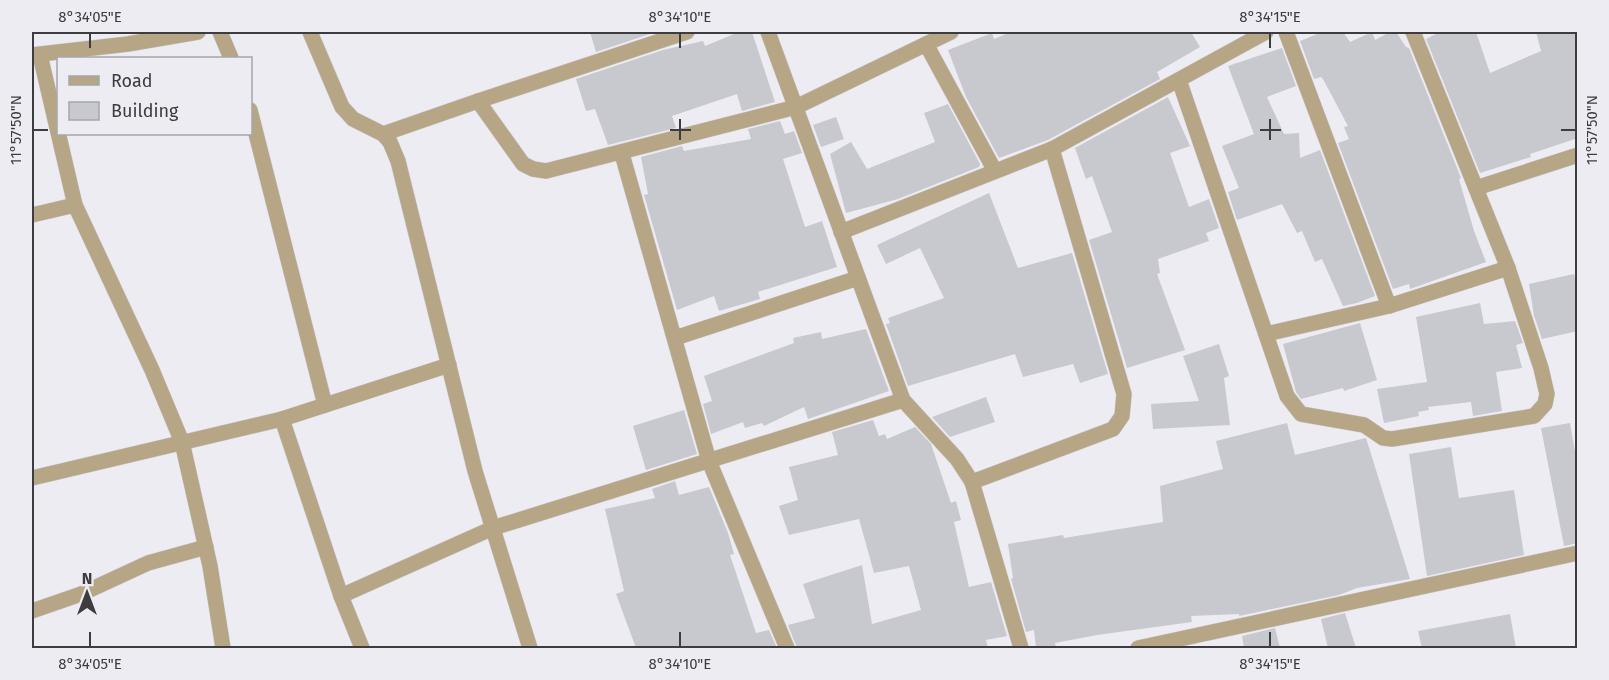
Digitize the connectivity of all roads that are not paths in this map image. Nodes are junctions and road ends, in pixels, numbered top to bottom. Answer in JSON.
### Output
{"nodes":[{"id":1,"x":198,"y":32,"type":"edge"},
{"id":2,"x":220,"y":32,"type":"edge"},
{"id":3,"x":309,"y":32,"type":"edge"},
{"id":4,"x":687,"y":32,"type":"edge"},
{"id":5,"x":768,"y":32,"type":"edge"},
{"id":6,"x":951,"y":32,"type":"edge"},
{"id":7,"x":1266,"y":32,"type":"edge"},
{"id":8,"x":1286,"y":32,"type":"edge"},
{"id":9,"x":1413,"y":32,"type":"edge"},
{"id":10,"x":926,"y":44,"type":"junction"},
{"id":11,"x":35,"y":55,"type":"edge"},
{"id":12,"x":231,"y":57,"type":"edge"},
{"id":13,"x":1179,"y":80,"type":"junction"},
{"id":14,"x":478,"y":101,"type":"junction"},
{"id":15,"x":796,"y":107,"type":"junction"},
{"id":16,"x":252,"y":118,"type":"edge"},
{"id":17,"x":383,"y":134,"type":"junction"},
{"id":18,"x":1052,"y":149,"type":"junction"},
{"id":19,"x":622,"y":154,"type":"junction"},
{"id":20,"x":1578,"y":154,"type":"edge"},
{"id":21,"x":995,"y":171,"type":"junction"},
{"id":22,"x":1476,"y":188,"type":"junction"},
{"id":23,"x":75,"y":205,"type":"junction"},
{"id":24,"x":32,"y":215,"type":"edge"},
{"id":25,"x":841,"y":232,"type":"junction"},
{"id":26,"x":1508,"y":267,"type":"junction"},
{"id":27,"x":858,"y":278,"type":"junction"},
{"id":28,"x":1389,"y":306,"type":"junction"},
{"id":29,"x":1266,"y":334,"type":"junction"},
{"id":30,"x":675,"y":338,"type":"junction"},
{"id":31,"x":448,"y":365,"type":"junction"},
{"id":32,"x":903,"y":400,"type":"junction"},
{"id":33,"x":325,"y":405,"type":"junction"},
{"id":34,"x":282,"y":418,"type":"junction"},
{"id":35,"x":182,"y":442,"type":"junction"},
{"id":36,"x":709,"y":461,"type":"junction"},
{"id":37,"x":32,"y":478,"type":"edge"},
{"id":38,"x":972,"y":482,"type":"junction"},
{"id":39,"x":493,"y":528,"type":"junction"},
{"id":40,"x":206,"y":547,"type":"junction"},
{"id":41,"x":1578,"y":553,"type":"edge"},
{"id":42,"x":341,"y":596,"type":"junction"},
{"id":43,"x":32,"y":611,"type":"edge"},
{"id":44,"x":223,"y":648,"type":"edge"},
{"id":45,"x":362,"y":648,"type":"edge"},
{"id":46,"x":530,"y":648,"type":"edge"},
{"id":47,"x":788,"y":648,"type":"edge"},
{"id":48,"x":1021,"y":648,"type":"edge"},
{"id":49,"x":1138,"y":648,"type":"edge"}],
"edges":[{"from":1,"to":11,"type":"street"},
{"from":2,"to":12,"type":"street"},
{"from":3,"to":17,"type":"street"},
{"from":4,"to":14,"type":"street"},
{"from":5,"to":15,"type":"street"},
{"from":6,"to":10,"type":"street"},
{"from":7,"to":13,"type":"street"},
{"from":8,"to":28,"type":"street"},
{"from":9,"to":22,"type":"street"},
{"from":10,"to":15,"type":"street"},
{"from":10,"to":21,"type":"street"},
{"from":11,"to":23,"type":"street"},
{"from":13,"to":18,"type":"street"},
{"from":13,"to":29,"type":"street"},
{"from":14,"to":17,"type":"street"},
{"from":14,"to":19,"type":"street"},
{"from":15,"to":19,"type":"street"},
{"from":15,"to":25,"type":"street"},
{"from":16,"to":33,"type":"street"},
{"from":17,"to":31,"type":"street"},
{"from":18,"to":21,"type":"street"},
{"from":18,"to":38,"type":"street"},
{"from":19,"to":30,"type":"street"},
{"from":20,"to":22,"type":"street"},
{"from":21,"to":25,"type":"street"},
{"from":22,"to":26,"type":"street"},
{"from":23,"to":24,"type":"street"},
{"from":23,"to":35,"type":"street"},
{"from":25,"to":27,"type":"street"},
{"from":26,"to":28,"type":"street"},
{"from":26,"to":29,"type":"street"},
{"from":27,"to":30,"type":"street"},
{"from":27,"to":32,"type":"street"},
{"from":28,"to":29,"type":"street"},
{"from":30,"to":36,"type":"street"},
{"from":31,"to":33,"type":"street"},
{"from":31,"to":39,"type":"street"},
{"from":32,"to":36,"type":"street"},
{"from":32,"to":38,"type":"street"},
{"from":33,"to":34,"type":"street"},
{"from":34,"to":35,"type":"street"},
{"from":34,"to":42,"type":"street"},
{"from":35,"to":37,"type":"street"},
{"from":35,"to":40,"type":"street"},
{"from":36,"to":39,"type":"street"},
{"from":36,"to":47,"type":"street"},
{"from":38,"to":48,"type":"street"},
{"from":39,"to":42,"type":"street"},
{"from":39,"to":46,"type":"street"},
{"from":40,"to":43,"type":"street"},
{"from":40,"to":44,"type":"street"},
{"from":41,"to":49,"type":"street"},
{"from":42,"to":45,"type":"street"}]}
